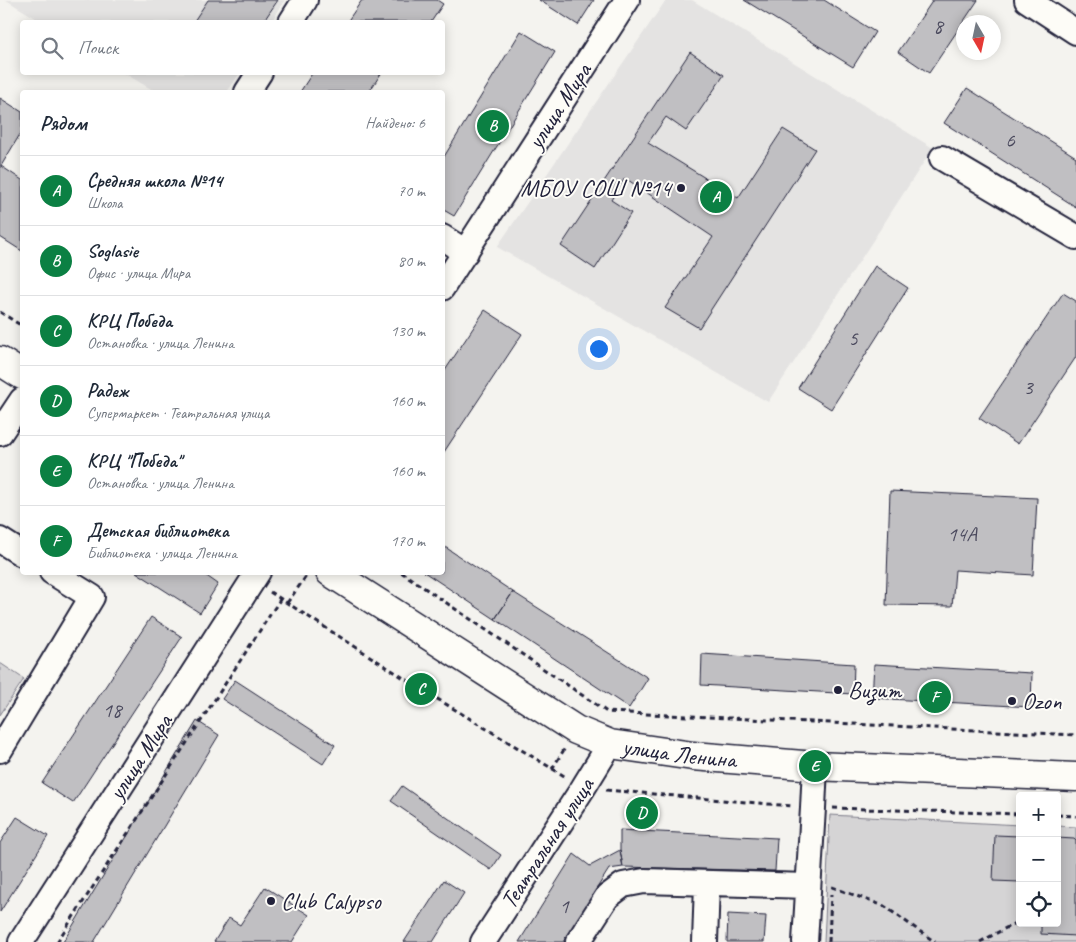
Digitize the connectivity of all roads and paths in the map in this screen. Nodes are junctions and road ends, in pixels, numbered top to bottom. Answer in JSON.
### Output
{"nodes":[{"id":1,"x":305,"y":0,"type":"edge"},
{"id":2,"x":627,"y":0,"type":"edge"},
{"id":3,"x":1027,"y":0,"type":"edge"},
{"id":4,"x":292,"y":20,"type":"edge"},
{"id":5,"x":1076,"y":32,"type":"edge"},
{"id":6,"x":258,"y":75,"type":"edge"},
{"id":7,"x":248,"y":90,"type":"edge"},
{"id":8,"x":942,"y":158,"type":"dead end"},
{"id":9,"x":1076,"y":237,"type":"edge"},
{"id":10,"x":445,"y":239,"type":"edge"},
{"id":11,"x":466,"y":252,"type":"junction"},
{"id":12,"x":445,"y":284,"type":"edge"},
{"id":13,"x":0,"y":312,"type":"edge"},
{"id":14,"x":20,"y":325,"type":"edge"},
{"id":15,"x":0,"y":361,"type":"edge"},
{"id":16,"x":20,"y":374,"type":"edge"},
{"id":17,"x":20,"y":403,"type":"edge"},
{"id":18,"x":0,"y":433,"type":"edge"},
{"id":19,"x":0,"y":540,"type":"edge"},
{"id":20,"x":20,"y":553,"type":"edge"},
{"id":21,"x":57,"y":575,"type":"edge"},
{"id":22,"x":256,"y":575,"type":"edge"},
{"id":23,"x":307,"y":575,"type":"edge"},
{"id":24,"x":335,"y":575,"type":"edge"},
{"id":25,"x":405,"y":575,"type":"edge"},
{"id":26,"x":280,"y":598,"type":"dead end"},
{"id":27,"x":287,"y":603,"type":"dead end"},
{"id":28,"x":1076,"y":735,"type":"edge"},
{"id":29,"x":610,"y":744,"type":"junction"},
{"id":30,"x":0,"y":750,"type":"edge"},
{"id":31,"x":815,"y":766,"type":"junction"},
{"id":32,"x":1076,"y":777,"type":"edge"},
{"id":33,"x":1061,"y":815,"type":"edge"},
{"id":34,"x":1076,"y":816,"type":"edge"},
{"id":35,"x":707,"y":883,"type":"junction"},
{"id":36,"x":808,"y":886,"type":"junction"},
{"id":37,"x":832,"y":887,"type":"dead end"},
{"id":38,"x":1016,"y":923,"type":"edge"},
{"id":39,"x":21,"y":942,"type":"edge"},
{"id":40,"x":57,"y":942,"type":"edge"},
{"id":41,"x":483,"y":942,"type":"edge"},
{"id":42,"x":578,"y":942,"type":"edge"},
{"id":43,"x":705,"y":942,"type":"edge"},
{"id":44,"x":805,"y":942,"type":"edge"},
{"id":45,"x":935,"y":942,"type":"edge"},
{"id":46,"x":980,"y":942,"type":"edge"}],
"edges":[{"from":1,"to":4,"type":"street"},
{"from":2,"to":11,"type":"street","name":"улица Мира"},
{"from":3,"to":5,"type":"street"},
{"from":6,"to":7,"type":"street"},
{"from":8,"to":9,"type":"street"},
{"from":10,"to":11,"type":"street"},
{"from":11,"to":12,"type":"street","name":"улица Мира"},
{"from":13,"to":14,"type":"path"},
{"from":15,"to":16,"type":"main road"},
{"from":17,"to":18,"type":"street"},
{"from":19,"to":20,"type":"street"},
{"from":21,"to":30,"type":"street"},
{"from":22,"to":39,"type":"street","name":"улица Мира"},
{"from":23,"to":27,"type":"path"},
{"from":24,"to":29,"type":"main road","name":"улица Ленина"},
{"from":25,"to":28,"type":"path"},
{"from":26,"to":40,"type":"path"},
{"from":29,"to":31,"type":"main road","name":"улица Ленина"},
{"from":29,"to":41,"type":"street","name":"Театральная улица"},
{"from":31,"to":32,"type":"main road","name":"улица Ленина"},
{"from":31,"to":36,"type":"street"},
{"from":33,"to":34,"type":"path"},
{"from":35,"to":36,"type":"street"},
{"from":35,"to":42,"type":"street"},
{"from":35,"to":43,"type":"street"},
{"from":36,"to":44,"type":"street"},
{"from":37,"to":45,"type":"path"},
{"from":38,"to":46,"type":"path"}]}
